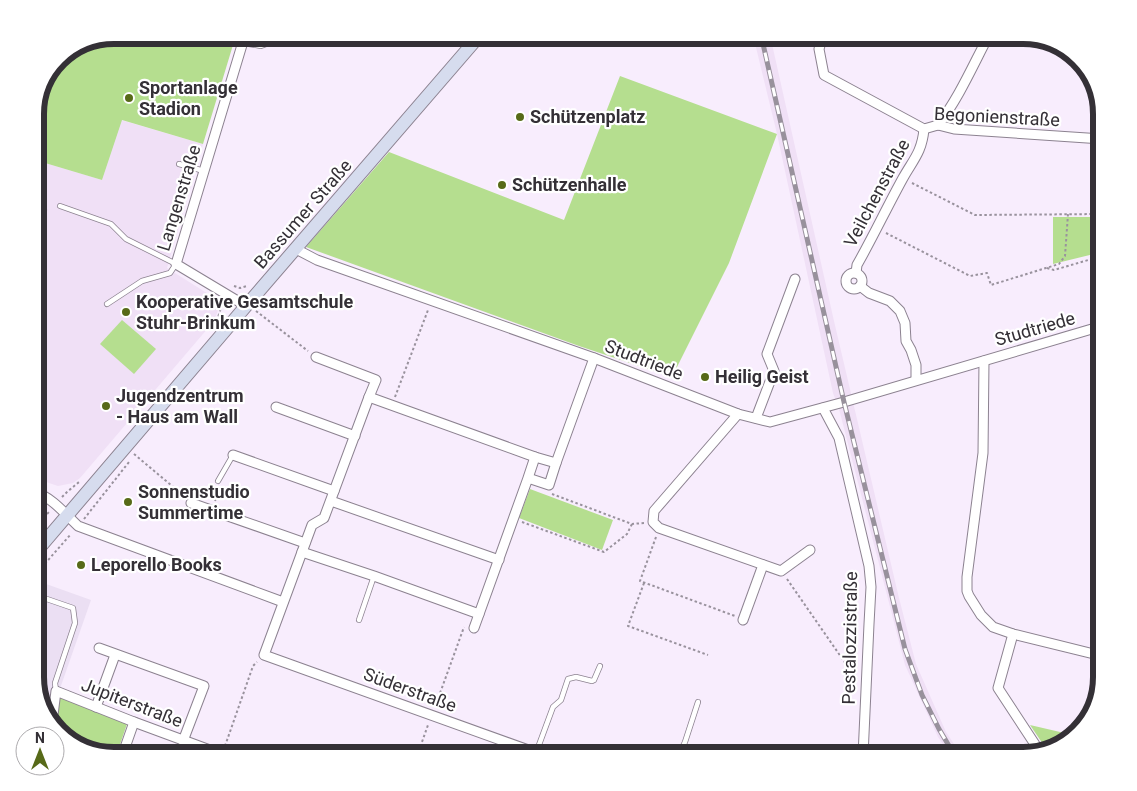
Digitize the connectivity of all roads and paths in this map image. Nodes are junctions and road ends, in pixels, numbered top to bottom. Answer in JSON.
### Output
{"nodes":[{"id":1,"x":242,"y":44,"type":"edge"},
{"id":2,"x":472,"y":44,"type":"edge"},
{"id":3,"x":820,"y":44,"type":"edge"},
{"id":4,"x":984,"y":44,"type":"edge"},
{"id":5,"x":938,"y":126,"type":"junction"},
{"id":6,"x":924,"y":129,"type":"junction"},
{"id":7,"x":1093,"y":138,"type":"edge"},
{"id":8,"x":179,"y":164,"type":"dead end"},
{"id":9,"x":204,"y":171,"type":"junction"},
{"id":10,"x":903,"y":178,"type":"junction"},
{"id":11,"x":60,"y":206,"type":"dead end"},
{"id":12,"x":44,"y":210,"type":"edge"},
{"id":13,"x":48,"y":211,"type":"dead end"},
{"id":14,"x":1068,"y":214,"type":"junction"},
{"id":15,"x":1093,"y":214,"type":"edge"},
{"id":16,"x":877,"y":228,"type":"junction"},
{"id":17,"x":296,"y":249,"type":"junction"},
{"id":18,"x":1093,"y":259,"type":"edge"},
{"id":19,"x":176,"y":264,"type":"junction"},
{"id":20,"x":1047,"y":268,"type":"junction"},
{"id":21,"x":856,"y":273,"type":"junction"},
{"id":22,"x":795,"y":279,"type":"dead end"},
{"id":23,"x":860,"y":286,"type":"junction"},
{"id":24,"x":227,"y":295,"type":"junction"},
{"id":25,"x":432,"y":300,"type":"junction"},
{"id":26,"x":107,"y":304,"type":"dead end"},
{"id":27,"x":246,"y":306,"type":"junction"},
{"id":28,"x":218,"y":321,"type":"dead end"},
{"id":29,"x":1093,"y":329,"type":"edge"},
{"id":30,"x":316,"y":357,"type":"joint"},
{"id":31,"x":594,"y":358,"type":"junction"},
{"id":32,"x":984,"y":361,"type":"junction"},
{"id":33,"x":916,"y":380,"type":"junction"},
{"id":34,"x":369,"y":397,"type":"junction"},
{"id":35,"x":392,"y":406,"type":"junction"},
{"id":36,"x":276,"y":407,"type":"dead end"},
{"id":37,"x":823,"y":408,"type":"junction"},
{"id":38,"x":738,"y":414,"type":"junction"},
{"id":39,"x":756,"y":418,"type":"junction"},
{"id":40,"x":355,"y":436,"type":"junction"},
{"id":41,"x":126,"y":447,"type":"junction"},
{"id":42,"x":233,"y":455,"type":"joint"},
{"id":43,"x":535,"y":457,"type":"junction"},
{"id":44,"x":556,"y":463,"type":"junction"},
{"id":45,"x":528,"y":478,"type":"junction"},
{"id":46,"x":82,"y":479,"type":"dead end"},
{"id":47,"x":218,"y":482,"type":"joint"},
{"id":48,"x":549,"y":485,"type":"junction"},
{"id":49,"x":334,"y":491,"type":"junction"},
{"id":50,"x":44,"y":496,"type":"edge"},
{"id":51,"x":331,"y":500,"type":"junction"},
{"id":52,"x":191,"y":503,"type":"joint"},
{"id":53,"x":56,"y":504,"type":"junction"},
{"id":54,"x":212,"y":510,"type":"junction"},
{"id":55,"x":67,"y":515,"type":"junction"},
{"id":56,"x":44,"y":516,"type":"edge"},
{"id":57,"x":513,"y":519,"type":"junction"},
{"id":58,"x":632,"y":524,"type":"junction"},
{"id":59,"x":656,"y":525,"type":"junction"},
{"id":60,"x":44,"y":542,"type":"edge"},
{"id":61,"x":304,"y":548,"type":"junction"},
{"id":62,"x":810,"y":550,"type":"dead end"},
{"id":63,"x":498,"y":560,"type":"junction"},
{"id":64,"x":763,"y":565,"type":"junction"},
{"id":65,"x":781,"y":571,"type":"junction"},
{"id":66,"x":374,"y":576,"type":"junction"},
{"id":67,"x":644,"y":583,"type":"junction"},
{"id":68,"x":44,"y":598,"type":"edge"},
{"id":69,"x":284,"y":602,"type":"junction"},
{"id":70,"x":479,"y":614,"type":"junction"},
{"id":71,"x":359,"y":620,"type":"dead end"},
{"id":72,"x":743,"y":620,"type":"joint"},
{"id":73,"x":474,"y":628,"type":"dead end"},
{"id":74,"x":1012,"y":634,"type":"junction"},
{"id":75,"x":99,"y":648,"type":"dead end"},
{"id":76,"x":115,"y":654,"type":"junction"},
{"id":77,"x":708,"y":654,"type":"dead end"},
{"id":78,"x":1093,"y":654,"type":"edge"},
{"id":79,"x":264,"y":655,"type":"junction"},
{"id":80,"x":600,"y":666,"type":"dead end"},
{"id":81,"x":866,"y":690,"type":"junction"},
{"id":82,"x":56,"y":691,"type":"junction"},
{"id":83,"x":698,"y":702,"type":"dead end"},
{"id":84,"x":96,"y":707,"type":"junction"},
{"id":85,"x":53,"y":712,"type":"edge"},
{"id":86,"x":432,"y":715,"type":"junction"},
{"id":87,"x":134,"y":722,"type":"junction"},
{"id":88,"x":183,"y":741,"type":"junction"},
{"id":89,"x":1036,"y":746,"type":"edge"},
{"id":90,"x":125,"y":747,"type":"edge"},
{"id":91,"x":201,"y":747,"type":"edge"},
{"id":92,"x":227,"y":747,"type":"edge"},
{"id":93,"x":420,"y":747,"type":"edge"},
{"id":94,"x":521,"y":747,"type":"edge"},
{"id":95,"x":542,"y":747,"type":"edge"},
{"id":96,"x":682,"y":747,"type":"edge"},
{"id":97,"x":863,"y":747,"type":"edge"}],
"edges":[{"from":1,"to":9,"type":"street","name":"Langenstraße"},
{"from":2,"to":17,"type":"street","name":"Bassumer Straße"},
{"from":3,"to":6,"type":"street","name":"Begonienstraße"},
{"from":4,"to":5,"type":"street"},
{"from":5,"to":6,"type":"street","name":"Begonienstraße"},
{"from":5,"to":7,"type":"street","name":"Begonienstraße"},
{"from":6,"to":10,"type":"street","name":"Veilchenstraße"},
{"from":8,"to":9,"type":"lane"},
{"from":9,"to":19,"type":"street","name":"Langenstraße"},
{"from":10,"to":14,"type":"path"},
{"from":10,"to":16,"type":"street","name":"Veilchenstraße"},
{"from":11,"to":19,"type":"lane"},
{"from":12,"to":13,"type":"path"},
{"from":14,"to":15,"type":"path"},
{"from":14,"to":20,"type":"path"},
{"from":16,"to":20,"type":"path"},
{"from":16,"to":21,"type":"street","name":"Veilchenstraße"},
{"from":17,"to":25,"type":"street","name":"Studtriede"},
{"from":17,"to":27,"type":"street","name":"Bassumer Straße"},
{"from":18,"to":20,"type":"path"},
{"from":19,"to":24,"type":"street","name":"Langenstraße"},
{"from":19,"to":26,"type":"lane"},
{"from":21,"to":23,"type":"street","name":"Veilchenstraße"},
{"from":21,"to":23,"type":"street","name":"Veilchenstraße"},
{"from":22,"to":39,"type":"street"},
{"from":23,"to":33,"type":"street","name":"Veilchenstraße"},
{"from":24,"to":27,"type":"street","name":"Langenstraße"},
{"from":24,"to":28,"type":"path"},
{"from":25,"to":31,"type":"street","name":"Studtriede"},
{"from":25,"to":35,"type":"path"},
{"from":27,"to":30,"type":"path"},
{"from":27,"to":41,"type":"street","name":"Bassumer Straße"},
{"from":29,"to":32,"type":"street","name":"Studtriede"},
{"from":30,"to":34,"type":"street"},
{"from":31,"to":38,"type":"street","name":"Studtriede"},
{"from":31,"to":44,"type":"street"},
{"from":32,"to":33,"type":"street","name":"Studtriede"},
{"from":32,"to":74,"type":"street"},
{"from":33,"to":37,"type":"street","name":"Studtriede"},
{"from":34,"to":35,"type":"street"},
{"from":34,"to":40,"type":"street"},
{"from":35,"to":43,"type":"street"},
{"from":36,"to":40,"type":"street"},
{"from":37,"to":39,"type":"street","name":"Studtriede"},
{"from":37,"to":81,"type":"street","name":"Pestalozzistraße"},
{"from":38,"to":39,"type":"street","name":"Studtriede"},
{"from":38,"to":59,"type":"street"},
{"from":40,"to":49,"type":"street"},
{"from":41,"to":52,"type":"path"},
{"from":41,"to":55,"type":"street","name":"Bassumer Straße"},
{"from":42,"to":47,"type":"lane"},
{"from":42,"to":49,"type":"street"},
{"from":43,"to":44,"type":"street"},
{"from":43,"to":45,"type":"street"},
{"from":44,"to":48,"type":"street"},
{"from":45,"to":48,"type":"street"},
{"from":45,"to":57,"type":"street"},
{"from":46,"to":53,"type":"path"},
{"from":47,"to":54,"type":"path"},
{"from":48,"to":58,"type":"path"},
{"from":49,"to":51,"type":"street"},
{"from":50,"to":53,"type":"street"},
{"from":51,"to":61,"type":"street"},
{"from":51,"to":63,"type":"street"},
{"from":52,"to":54,"type":"street"},
{"from":53,"to":55,"type":"street"},
{"from":53,"to":56,"type":"path"},
{"from":54,"to":61,"type":"street"},
{"from":55,"to":60,"type":"street","name":"Bassumer Straße"},
{"from":55,"to":69,"type":"street"},
{"from":57,"to":58,"type":"path"},
{"from":57,"to":63,"type":"street"},
{"from":58,"to":59,"type":"path"},
{"from":59,"to":64,"type":"street"},
{"from":59,"to":67,"type":"path"},
{"from":61,"to":66,"type":"street"},
{"from":61,"to":69,"type":"street"},
{"from":62,"to":65,"type":"street"},
{"from":63,"to":70,"type":"street"},
{"from":64,"to":65,"type":"street"},
{"from":64,"to":72,"type":"street"},
{"from":65,"to":81,"type":"path"},
{"from":66,"to":70,"type":"street"},
{"from":66,"to":71,"type":"lane"},
{"from":67,"to":72,"type":"path"},
{"from":67,"to":77,"type":"path"},
{"from":68,"to":82,"type":"lane"},
{"from":69,"to":79,"type":"street"},
{"from":70,"to":73,"type":"street"},
{"from":70,"to":86,"type":"path"},
{"from":74,"to":78,"type":"street"},
{"from":74,"to":89,"type":"street"},
{"from":75,"to":76,"type":"street"},
{"from":76,"to":84,"type":"street"},
{"from":76,"to":88,"type":"street"},
{"from":79,"to":86,"type":"street","name":"Süderstraße"},
{"from":79,"to":92,"type":"path"},
{"from":80,"to":95,"type":"lane"},
{"from":81,"to":97,"type":"street","name":"Pestalozzistraße"},
{"from":82,"to":84,"type":"street","name":"Jupiterstraße"},
{"from":82,"to":85,"type":"street","name":"Jupiterstraße"},
{"from":83,"to":96,"type":"lane"},
{"from":84,"to":87,"type":"street","name":"Jupiterstraße"},
{"from":86,"to":93,"type":"path"},
{"from":86,"to":94,"type":"street","name":"Süderstraße"},
{"from":87,"to":88,"type":"street","name":"Jupiterstraße"},
{"from":87,"to":90,"type":"street"},
{"from":88,"to":91,"type":"street","name":"Jupiterstraße"}]}
